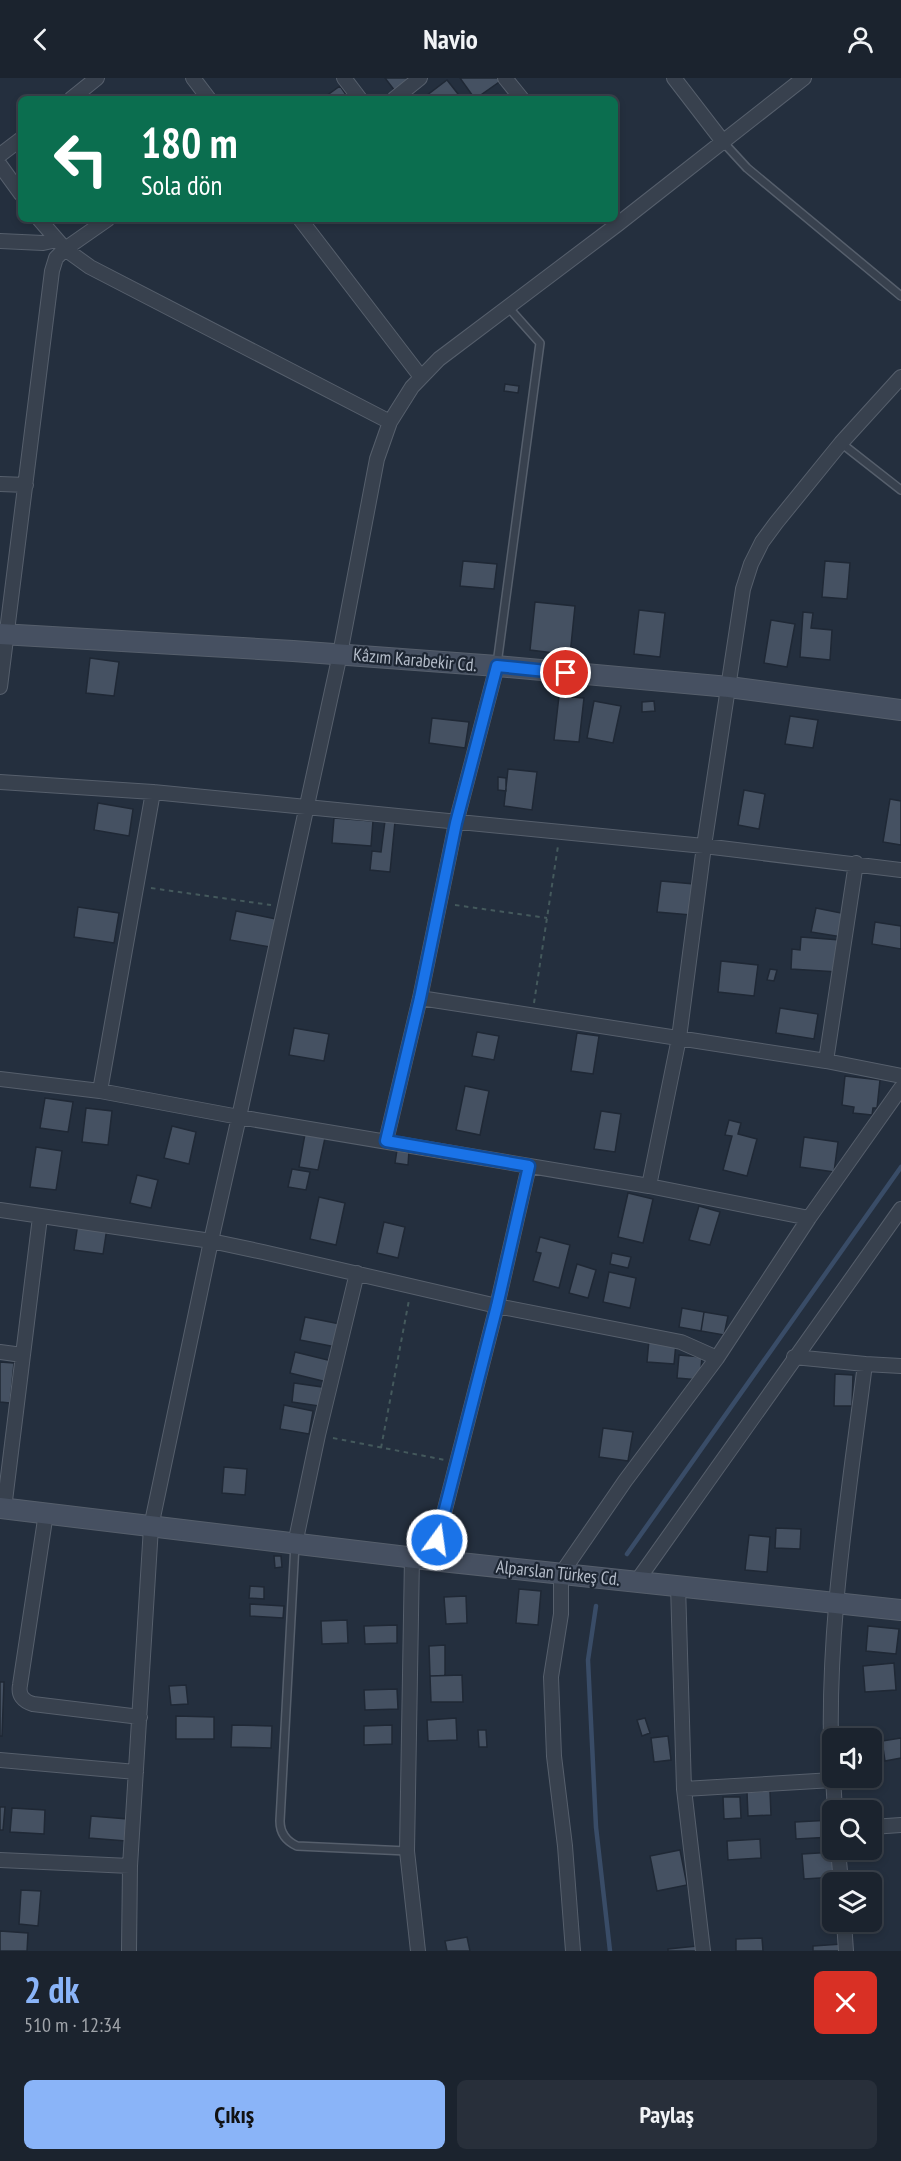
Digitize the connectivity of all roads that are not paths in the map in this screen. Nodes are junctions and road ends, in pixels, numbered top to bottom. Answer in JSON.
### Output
{"nodes":[{"id":1,"x":97,"y":78,"type":"edge"},
{"id":2,"x":193,"y":78,"type":"edge"},
{"id":3,"x":344,"y":78,"type":"edge"},
{"id":4,"x":420,"y":78,"type":"edge"},
{"id":5,"x":506,"y":78,"type":"edge"},
{"id":6,"x":674,"y":78,"type":"edge"},
{"id":7,"x":804,"y":78,"type":"edge"},
{"id":8,"x":74,"y":96,"type":"edge"},
{"id":9,"x":207,"y":96,"type":"edge"},
{"id":10,"x":358,"y":96,"type":"edge"},
{"id":11,"x":398,"y":96,"type":"edge"},
{"id":12,"x":520,"y":96,"type":"edge"},
{"id":13,"x":18,"y":141,"type":"edge"},
{"id":14,"x":724,"y":143,"type":"junction"},
{"id":15,"x":0,"y":155,"type":"edge"},
{"id":16,"x":0,"y":165,"type":"edge"},
{"id":17,"x":18,"y":190,"type":"edge"},
{"id":18,"x":618,"y":221,"type":"edge"},
{"id":19,"x":42,"y":222,"type":"edge"},
{"id":20,"x":102,"y":222,"type":"edge"},
{"id":21,"x":302,"y":222,"type":"edge"},
{"id":22,"x":616,"y":222,"type":"edge"},
{"id":23,"x":0,"y":242,"type":"edge"},
{"id":24,"x":61,"y":244,"type":"junction"},
{"id":25,"x":901,"y":296,"type":"edge"},
{"id":26,"x":508,"y":307,"type":"junction"},
{"id":27,"x":420,"y":377,"type":"junction"},
{"id":28,"x":901,"y":377,"type":"edge"},
{"id":29,"x":390,"y":422,"type":"junction"},
{"id":30,"x":841,"y":443,"type":"junction"},
{"id":31,"x":0,"y":484,"type":"edge"},
{"id":32,"x":26,"y":486,"type":"junction"},
{"id":33,"x":901,"y":490,"type":"edge"},
{"id":34,"x":3,"y":634,"type":"edge"},
{"id":35,"x":340,"y":654,"type":"junction"},
{"id":36,"x":497,"y":666,"type":"junction"},
{"id":37,"x":0,"y":687,"type":"edge"},
{"id":38,"x":729,"y":687,"type":"junction"},
{"id":39,"x":901,"y":710,"type":"edge"},
{"id":40,"x":0,"y":782,"type":"edge"},
{"id":41,"x":153,"y":792,"type":"junction"},
{"id":42,"x":307,"y":807,"type":"junction"},
{"id":43,"x":456,"y":823,"type":"junction"},
{"id":44,"x":704,"y":846,"type":"junction"},
{"id":45,"x":855,"y":863,"type":"junction"},
{"id":46,"x":901,"y":870,"type":"edge"},
{"id":47,"x":420,"y":998,"type":"junction"},
{"id":48,"x":679,"y":1038,"type":"junction"},
{"id":49,"x":826,"y":1061,"type":"junction"},
{"id":50,"x":901,"y":1076,"type":"edge"},
{"id":51,"x":0,"y":1079,"type":"edge"},
{"id":52,"x":901,"y":1088,"type":"edge"},
{"id":53,"x":100,"y":1091,"type":"junction"},
{"id":54,"x":239,"y":1117,"type":"junction"},
{"id":55,"x":386,"y":1141,"type":"junction"},
{"id":56,"x":529,"y":1166,"type":"junction"},
{"id":57,"x":649,"y":1186,"type":"junction"},
{"id":58,"x":901,"y":1209,"type":"edge"},
{"id":59,"x":0,"y":1210,"type":"edge"},
{"id":60,"x":40,"y":1217,"type":"junction"},
{"id":61,"x":809,"y":1218,"type":"junction"},
{"id":62,"x":211,"y":1241,"type":"junction"},
{"id":63,"x":357,"y":1273,"type":"junction"},
{"id":64,"x":497,"y":1306,"type":"junction"},
{"id":65,"x":0,"y":1352,"type":"edge"},
{"id":66,"x":22,"y":1355,"type":"junction"},
{"id":67,"x":794,"y":1357,"type":"junction"},
{"id":68,"x":717,"y":1359,"type":"junction"},
{"id":69,"x":865,"y":1365,"type":"junction"},
{"id":70,"x":901,"y":1366,"type":"edge"},
{"id":71,"x":2,"y":1508,"type":"edge"},
{"id":72,"x":46,"y":1513,"type":"junction"},
{"id":73,"x":151,"y":1527,"type":"junction"},
{"id":74,"x":295,"y":1545,"type":"junction"},
{"id":75,"x":412,"y":1557,"type":"junction"},
{"id":76,"x":432,"y":1560,"type":"junction"},
{"id":77,"x":561,"y":1574,"type":"junction"},
{"id":78,"x":637,"y":1581,"type":"junction"},
{"id":79,"x":678,"y":1586,"type":"junction"},
{"id":80,"x":835,"y":1604,"type":"junction"},
{"id":81,"x":901,"y":1610,"type":"edge"},
{"id":82,"x":140,"y":1717,"type":"junction"},
{"id":83,"x":830,"y":1728,"type":"edge"},
{"id":84,"x":0,"y":1760,"type":"edge"},
{"id":85,"x":136,"y":1772,"type":"junction"},
{"id":86,"x":822,"y":1778,"type":"edge"},
{"id":87,"x":684,"y":1790,"type":"junction"},
{"id":88,"x":901,"y":1825,"type":"edge"},
{"id":89,"x":882,"y":1826,"type":"edge"},
{"id":90,"x":408,"y":1851,"type":"junction"},
{"id":91,"x":0,"y":1860,"type":"edge"},
{"id":92,"x":130,"y":1866,"type":"junction"},
{"id":93,"x":845,"y":1932,"type":"edge"},
{"id":94,"x":129,"y":1951,"type":"edge"},
{"id":95,"x":418,"y":1951,"type":"edge"},
{"id":96,"x":573,"y":1951,"type":"edge"},
{"id":97,"x":703,"y":1951,"type":"edge"},
{"id":98,"x":846,"y":1951,"type":"edge"}],
"edges":[{"from":1,"to":8,"type":"street"},
{"from":2,"to":9,"type":"street"},
{"from":3,"to":10,"type":"street"},
{"from":4,"to":11,"type":"street"},
{"from":5,"to":12,"type":"street"},
{"from":6,"to":14,"type":"street"},
{"from":7,"to":14,"type":"street"},
{"from":13,"to":15,"type":"street"},
{"from":14,"to":18,"type":"street"},
{"from":14,"to":25,"type":"lane"},
{"from":16,"to":17,"type":"street"},
{"from":19,"to":24,"type":"street"},
{"from":20,"to":24,"type":"street"},
{"from":21,"to":27,"type":"street"},
{"from":22,"to":26,"type":"street"},
{"from":23,"to":24,"type":"street"},
{"from":24,"to":29,"type":"street"},
{"from":24,"to":32,"type":"street"},
{"from":26,"to":27,"type":"street"},
{"from":26,"to":36,"type":"lane"},
{"from":27,"to":29,"type":"street"},
{"from":28,"to":30,"type":"street"},
{"from":29,"to":35,"type":"street"},
{"from":30,"to":33,"type":"lane"},
{"from":30,"to":38,"type":"street"},
{"from":31,"to":32,"type":"street"},
{"from":32,"to":34,"type":"street"},
{"from":34,"to":35,"type":"street","name":"Kâzım Karabekir Cd."},
{"from":34,"to":37,"type":"street"},
{"from":35,"to":36,"type":"street","name":"Kâzım Karabekir Cd."},
{"from":35,"to":42,"type":"street"},
{"from":36,"to":38,"type":"street","name":"Kâzım Karabekir Cd."},
{"from":36,"to":43,"type":"street"},
{"from":38,"to":39,"type":"street","name":"Kâzım Karabekir Cd."},
{"from":38,"to":44,"type":"street"},
{"from":40,"to":41,"type":"street"},
{"from":41,"to":42,"type":"street"},
{"from":41,"to":53,"type":"street"},
{"from":42,"to":43,"type":"street"},
{"from":42,"to":54,"type":"street"},
{"from":43,"to":44,"type":"street"},
{"from":43,"to":47,"type":"street"},
{"from":44,"to":45,"type":"street"},
{"from":44,"to":48,"type":"street"},
{"from":45,"to":46,"type":"street"},
{"from":45,"to":49,"type":"street"},
{"from":47,"to":48,"type":"street"},
{"from":47,"to":55,"type":"street"},
{"from":48,"to":49,"type":"street"},
{"from":48,"to":57,"type":"street"},
{"from":49,"to":50,"type":"street"},
{"from":51,"to":53,"type":"street"},
{"from":52,"to":61,"type":"street"},
{"from":53,"to":54,"type":"street"},
{"from":54,"to":55,"type":"street"},
{"from":54,"to":62,"type":"street"},
{"from":55,"to":56,"type":"street"},
{"from":56,"to":57,"type":"street"},
{"from":56,"to":64,"type":"street"},
{"from":57,"to":61,"type":"street"},
{"from":58,"to":67,"type":"street"},
{"from":59,"to":60,"type":"street"},
{"from":60,"to":62,"type":"street"},
{"from":60,"to":66,"type":"street"},
{"from":61,"to":68,"type":"street"},
{"from":62,"to":63,"type":"street"},
{"from":62,"to":73,"type":"street"},
{"from":63,"to":64,"type":"street"},
{"from":63,"to":74,"type":"street"},
{"from":64,"to":68,"type":"street"},
{"from":64,"to":76,"type":"street"},
{"from":65,"to":66,"type":"street"},
{"from":66,"to":71,"type":"street"},
{"from":67,"to":69,"type":"street"},
{"from":67,"to":78,"type":"street"},
{"from":68,"to":77,"type":"street"},
{"from":69,"to":70,"type":"street"},
{"from":69,"to":80,"type":"street"},
{"from":71,"to":72,"type":"street","name":"Alparslan Türkeş Cd."},
{"from":72,"to":73,"type":"street","name":"Alparslan Türkeş Cd."},
{"from":72,"to":82,"type":"street"},
{"from":73,"to":74,"type":"street","name":"Alparslan Türkeş Cd."},
{"from":73,"to":82,"type":"street"},
{"from":74,"to":75,"type":"street","name":"Alparslan Türkeş Cd."},
{"from":74,"to":90,"type":"lane"},
{"from":75,"to":76,"type":"street","name":"Alparslan Türkeş Cd."},
{"from":75,"to":90,"type":"street"},
{"from":76,"to":77,"type":"street","name":"Alparslan Türkeş Cd."},
{"from":77,"to":78,"type":"street","name":"Alparslan Türkeş Cd."},
{"from":77,"to":96,"type":"street"},
{"from":78,"to":79,"type":"street","name":"Alparslan Türkeş Cd."},
{"from":79,"to":80,"type":"street","name":"Alparslan Türkeş Cd."},
{"from":79,"to":87,"type":"street"},
{"from":80,"to":81,"type":"street","name":"Alparslan Türkeş Cd."},
{"from":80,"to":83,"type":"street"},
{"from":82,"to":85,"type":"street"},
{"from":84,"to":85,"type":"street"},
{"from":85,"to":92,"type":"street"},
{"from":86,"to":87,"type":"street"},
{"from":87,"to":97,"type":"street"},
{"from":88,"to":89,"type":"street"},
{"from":90,"to":95,"type":"street"},
{"from":91,"to":92,"type":"street"},
{"from":92,"to":94,"type":"street"},
{"from":93,"to":98,"type":"street"}]}
